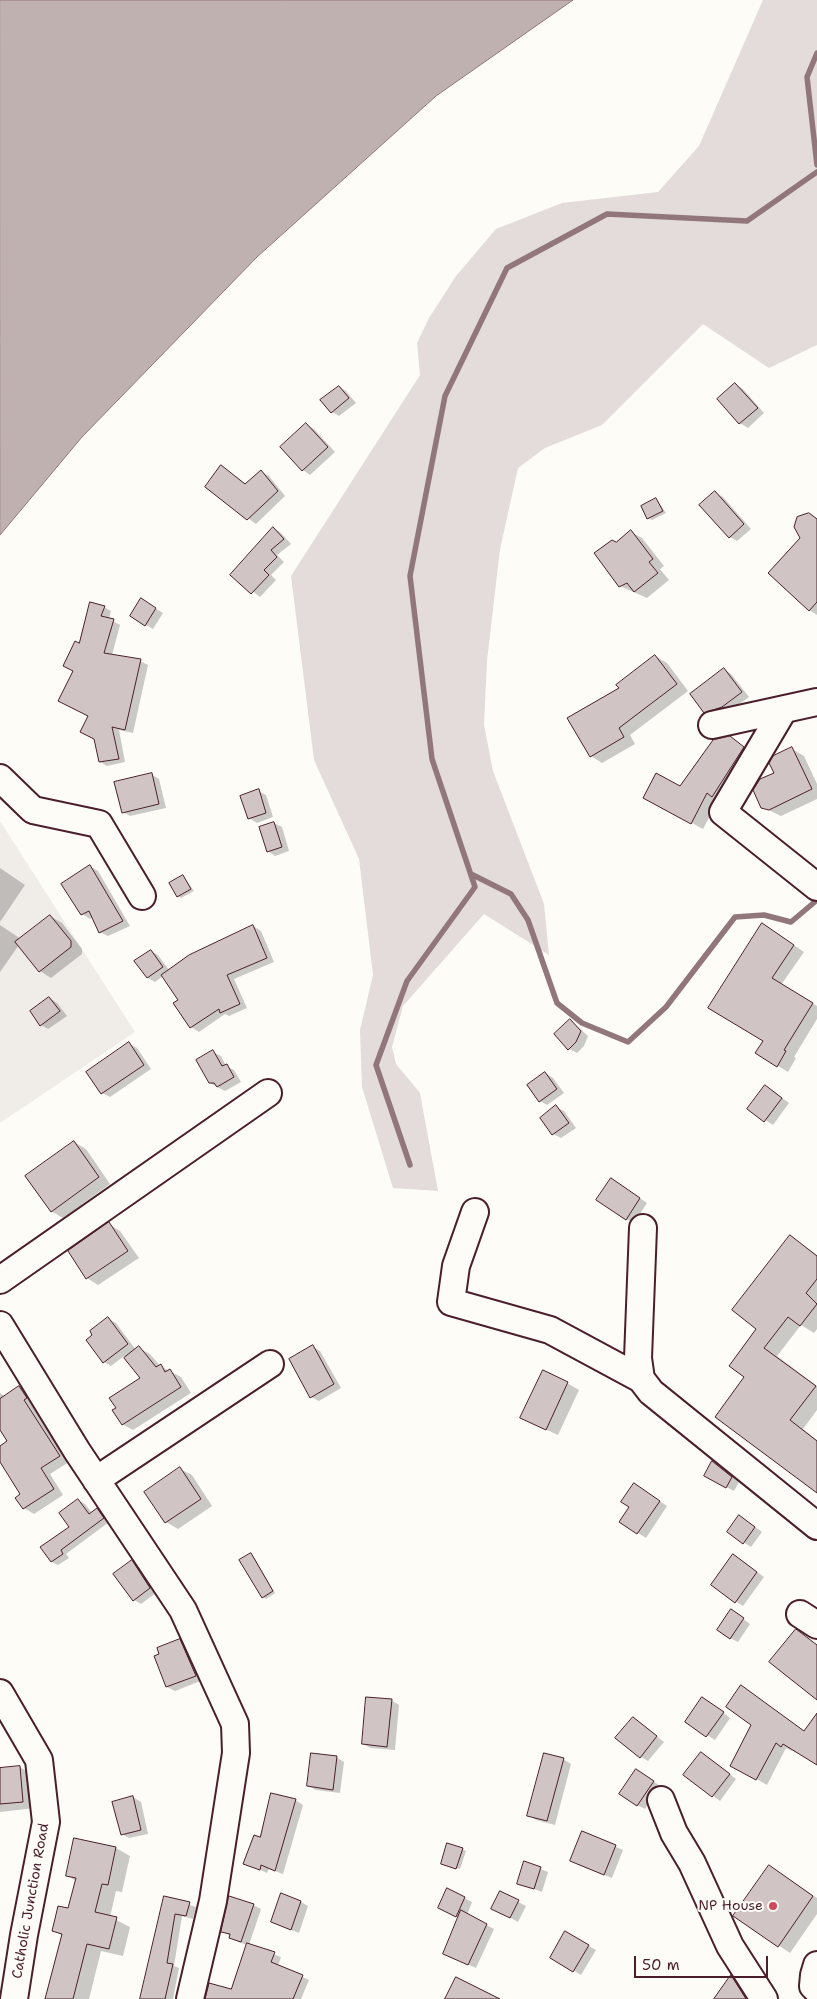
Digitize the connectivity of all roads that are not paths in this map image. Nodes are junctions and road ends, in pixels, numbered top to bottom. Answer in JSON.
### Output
{"nodes":[{"id":1,"x":817,"y":702,"type":"edge"},
{"id":2,"x":784,"y":709,"type":"junction"},
{"id":3,"x":712,"y":725,"type":"dead end"},
{"id":4,"x":0,"y":778,"type":"edge"},
{"id":5,"x":817,"y":887,"type":"edge"},
{"id":6,"x":142,"y":896,"type":"dead end"},
{"id":7,"x":268,"y":1093,"type":"dead end"},
{"id":8,"x":475,"y":1212,"type":"dead end"},
{"id":9,"x":643,"y":1228,"type":"dead end"},
{"id":10,"x":0,"y":1280,"type":"edge"},
{"id":11,"x":0,"y":1325,"type":"edge"},
{"id":12,"x":270,"y":1364,"type":"dead end"},
{"id":13,"x":641,"y":1379,"type":"junction"},
{"id":14,"x":96,"y":1480,"type":"junction"},
{"id":15,"x":817,"y":1526,"type":"edge"},
{"id":16,"x":0,"y":1693,"type":"edge"},
{"id":17,"x":661,"y":1800,"type":"dead end"},
{"id":18,"x":817,"y":1965,"type":"edge"},
{"id":19,"x":817,"y":1990,"type":"edge"},
{"id":20,"x":14,"y":1999,"type":"edge"},
{"id":21,"x":190,"y":1999,"type":"edge"},
{"id":22,"x":764,"y":1999,"type":"edge"}],
"edges":[{"from":1,"to":2,"type":"street"},
{"from":2,"to":3,"type":"street"},
{"from":2,"to":5,"type":"street"},
{"from":4,"to":6,"type":"street"},
{"from":7,"to":10,"type":"street"},
{"from":8,"to":13,"type":"street"},
{"from":9,"to":13,"type":"street"},
{"from":11,"to":14,"type":"street"},
{"from":12,"to":14,"type":"street"},
{"from":13,"to":15,"type":"street"},
{"from":14,"to":21,"type":"street"},
{"from":16,"to":20,"type":"street","name":"Catholic Junction Road"},
{"from":17,"to":22,"type":"street"},
{"from":18,"to":19,"type":"street"}]}
